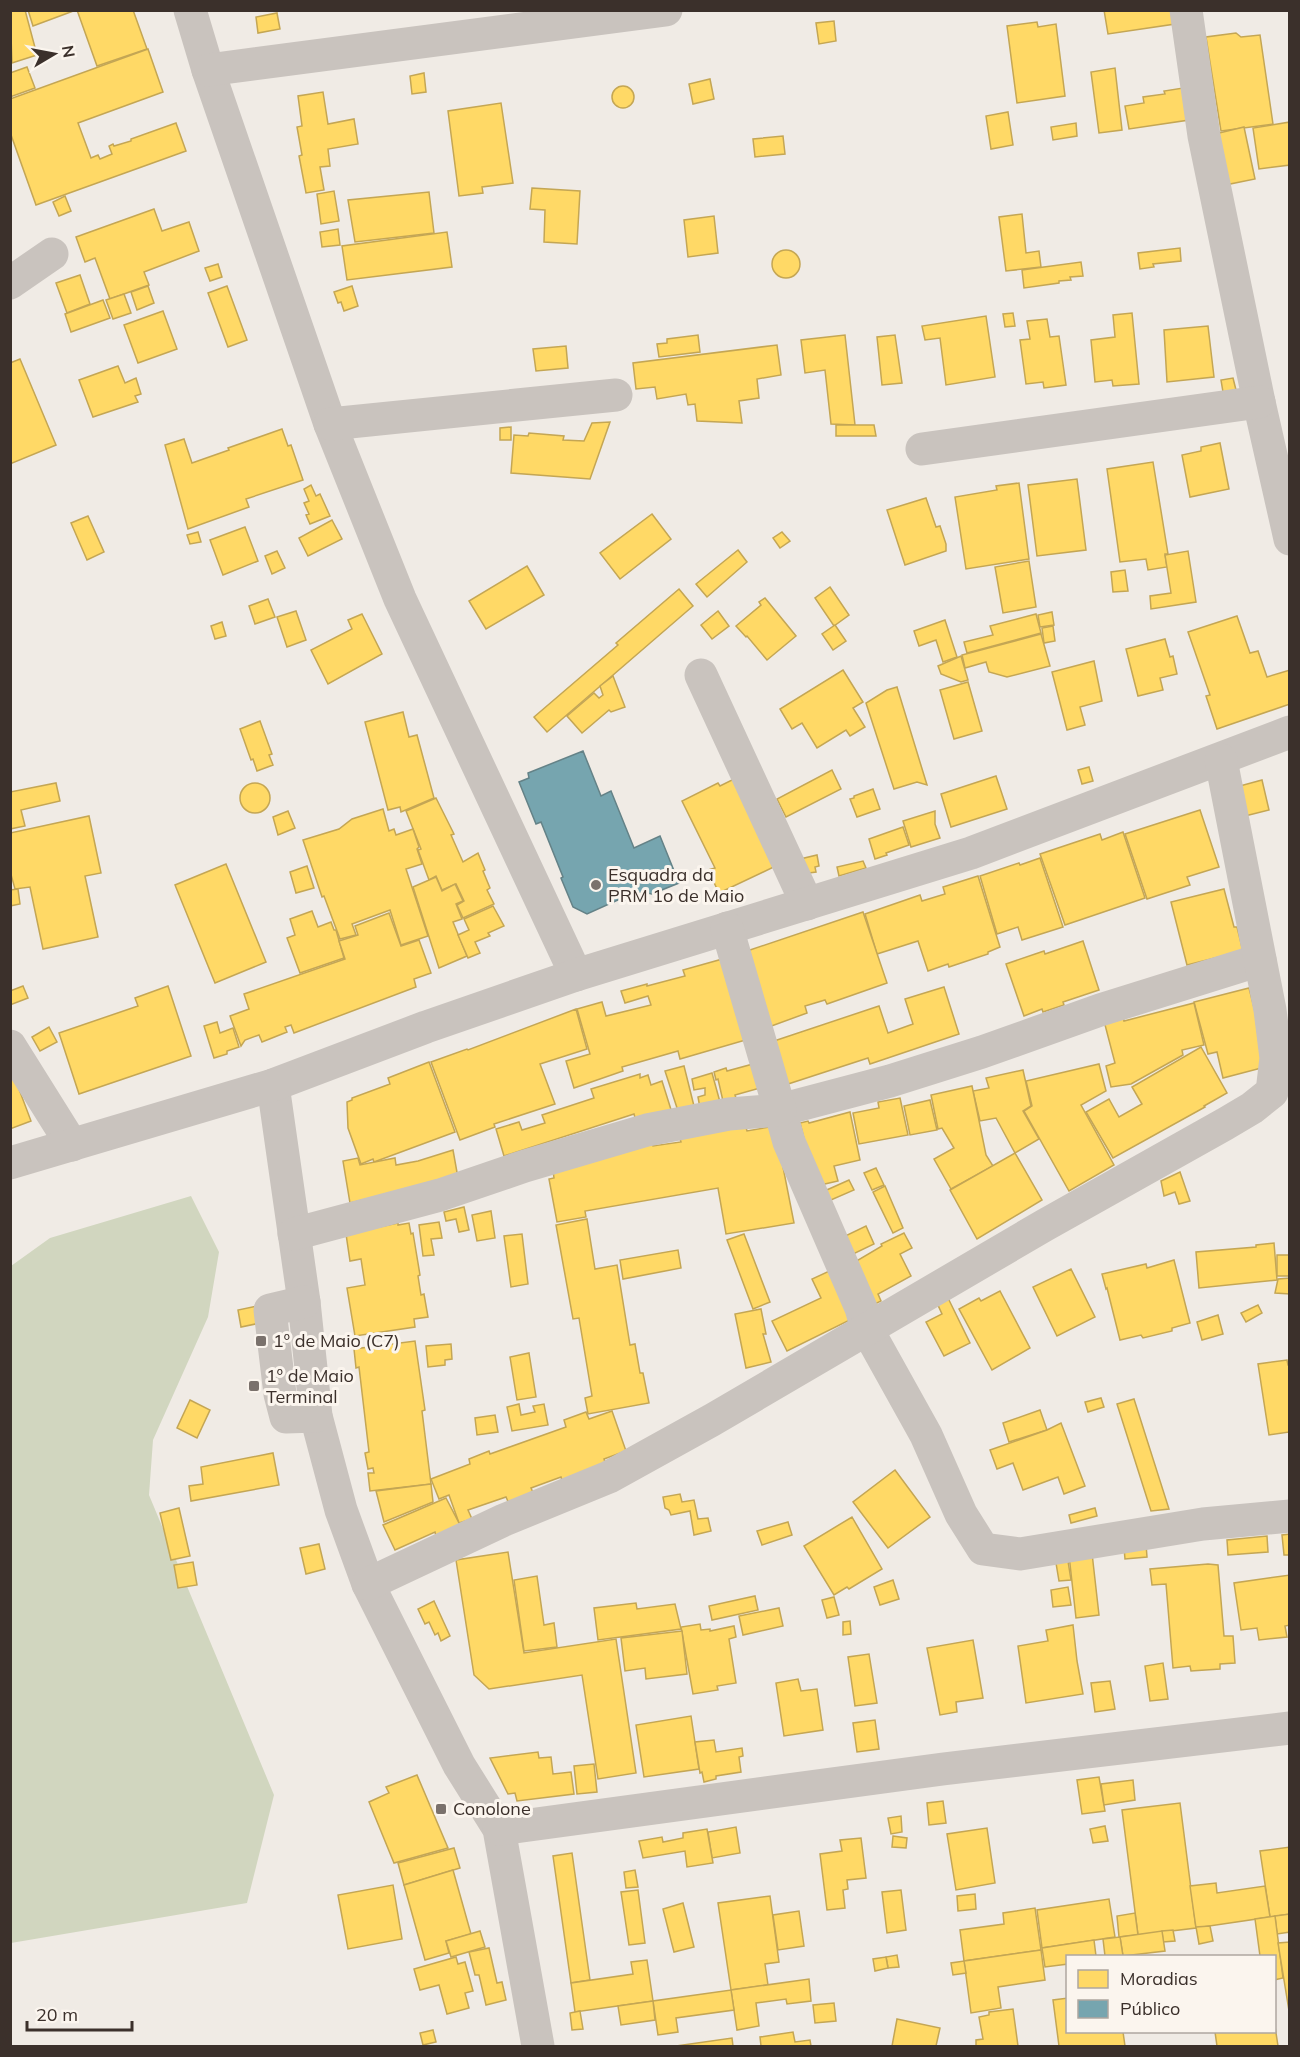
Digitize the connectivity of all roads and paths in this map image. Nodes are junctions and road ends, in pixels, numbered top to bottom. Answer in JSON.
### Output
{"nodes":[{"id":1,"x":190,"y":10,"type":"edge"},
{"id":2,"x":666,"y":10,"type":"edge"},
{"id":3,"x":1186,"y":10,"type":"edge"},
{"id":4,"x":208,"y":70,"type":"junction"},
{"id":5,"x":52,"y":254,"type":"dead end"},
{"id":6,"x":10,"y":283,"type":"edge"},
{"id":7,"x":616,"y":394,"type":"dead end"},
{"id":8,"x":1259,"y":402,"type":"junction"},
{"id":9,"x":330,"y":423,"type":"junction"},
{"id":10,"x":922,"y":449,"type":"dead end"},
{"id":11,"x":1290,"y":539,"type":"edge"},
{"id":12,"x":701,"y":675,"type":"dead end"},
{"id":13,"x":1290,"y":732,"type":"edge"},
{"id":14,"x":1221,"y":760,"type":"junction"},
{"id":15,"x":807,"y":904,"type":"junction"},
{"id":16,"x":727,"y":928,"type":"junction"},
{"id":17,"x":1260,"y":960,"type":"junction"},
{"id":18,"x":576,"y":975,"type":"junction"},
{"id":19,"x":10,"y":1046,"type":"edge"},
{"id":20,"x":273,"y":1085,"type":"junction"},
{"id":21,"x":1281,"y":1092,"type":"edge"},
{"id":22,"x":780,"y":1110,"type":"junction"},
{"id":23,"x":72,"y":1145,"type":"junction"},
{"id":24,"x":10,"y":1162,"type":"edge"},
{"id":25,"x":294,"y":1234,"type":"junction"},
{"id":26,"x":867,"y":1329,"type":"junction"},
{"id":27,"x":1290,"y":1516,"type":"edge"},
{"id":28,"x":368,"y":1584,"type":"junction"},
{"id":29,"x":1290,"y":1728,"type":"edge"},
{"id":30,"x":499,"y":1829,"type":"junction"},
{"id":31,"x":538,"y":2046,"type":"edge"}],
"edges":[{"from":1,"to":4,"type":"street"},
{"from":2,"to":4,"type":"street"},
{"from":3,"to":8,"type":"street"},
{"from":4,"to":9,"type":"street"},
{"from":5,"to":6,"type":"street"},
{"from":7,"to":9,"type":"street"},
{"from":8,"to":10,"type":"street"},
{"from":8,"to":11,"type":"street"},
{"from":9,"to":18,"type":"street"},
{"from":12,"to":15,"type":"street"},
{"from":13,"to":14,"type":"street"},
{"from":14,"to":15,"type":"street"},
{"from":14,"to":17,"type":"street"},
{"from":15,"to":16,"type":"street"},
{"from":16,"to":18,"type":"street"},
{"from":16,"to":22,"type":"street"},
{"from":17,"to":21,"type":"street"},
{"from":17,"to":22,"type":"street"},
{"from":18,"to":20,"type":"street"},
{"from":19,"to":23,"type":"street"},
{"from":20,"to":23,"type":"street"},
{"from":20,"to":25,"type":"street"},
{"from":21,"to":26,"type":"street"},
{"from":22,"to":25,"type":"street"},
{"from":22,"to":26,"type":"street"},
{"from":23,"to":24,"type":"street"},
{"from":25,"to":28,"type":"street"},
{"from":26,"to":27,"type":"street"},
{"from":26,"to":28,"type":"street"},
{"from":28,"to":30,"type":"street"},
{"from":29,"to":30,"type":"street"},
{"from":30,"to":31,"type":"street"}]}
